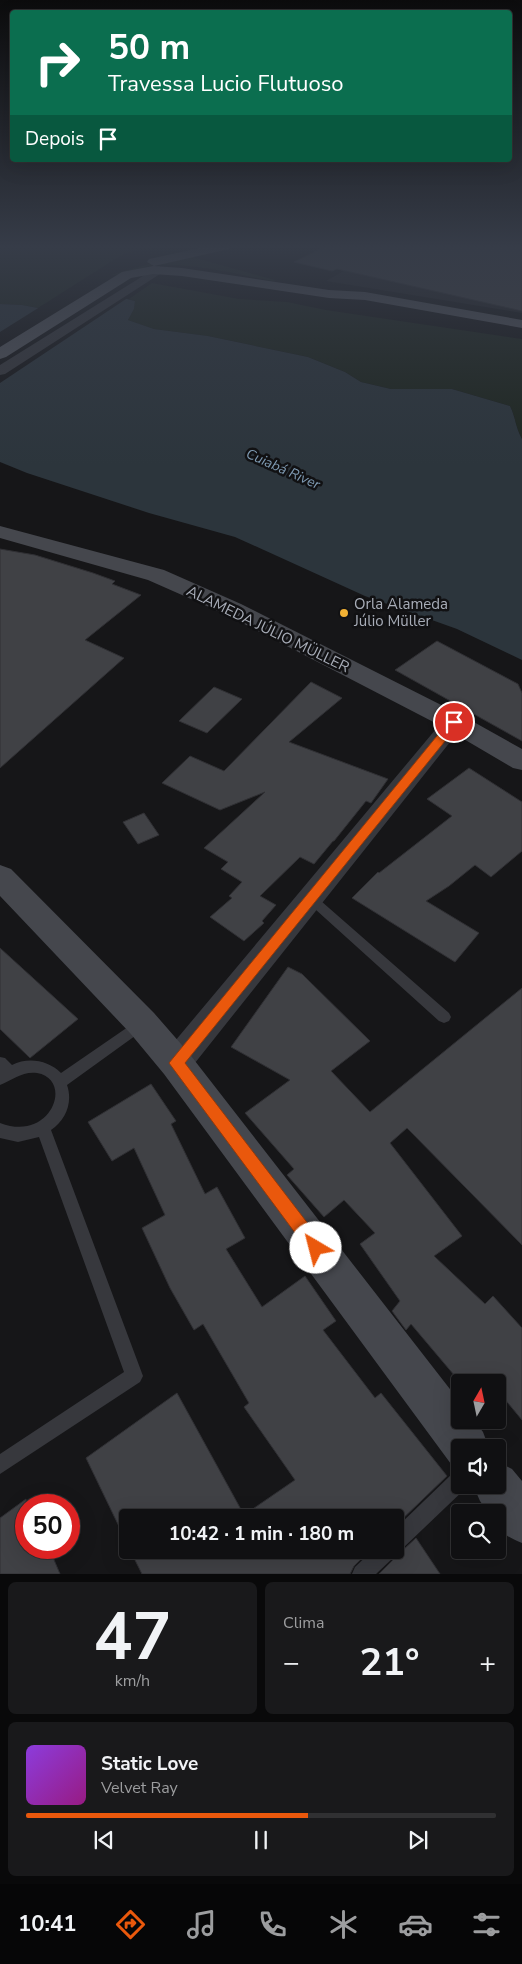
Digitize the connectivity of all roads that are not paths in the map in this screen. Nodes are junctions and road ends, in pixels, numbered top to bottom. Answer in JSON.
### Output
{"nodes":[{"id":1,"x":32,"y":319,"type":"edge"},
{"id":2,"x":58,"y":319,"type":"edge"},
{"id":3,"x":65,"y":319,"type":"edge"},
{"id":4,"x":72,"y":319,"type":"edge"},
{"id":5,"x":497,"y":319,"type":"edge"},
{"id":6,"x":522,"y":324,"type":"edge"},
{"id":7,"x":0,"y":339,"type":"edge"},
{"id":8,"x":0,"y":354,"type":"edge"},
{"id":9,"x":0,"y":362,"type":"edge"},
{"id":10,"x":0,"y":371,"type":"edge"},
{"id":11,"x":0,"y":532,"type":"edge"},
{"id":12,"x":454,"y":722,"type":"junction"},
{"id":13,"x":522,"y":761,"type":"edge"},
{"id":14,"x":0,"y":877,"type":"edge"},
{"id":15,"x":310,"y":897,"type":"junction"},
{"id":16,"x":444,"y":1017,"type":"dead end"},
{"id":17,"x":142,"y":1023,"type":"junction"},
{"id":18,"x":176,"y":1063,"type":"junction"},
{"id":19,"x":3,"y":1071,"type":"edge"},
{"id":20,"x":60,"y":1082,"type":"junction"},
{"id":21,"x":43,"y":1128,"type":"junction"},
{"id":22,"x":0,"y":1130,"type":"edge"},
{"id":23,"x":460,"y":1439,"type":"edge"},
{"id":24,"x":0,"y":1465,"type":"edge"},
{"id":25,"x":451,"y":1489,"type":"edge"},
{"id":26,"x":503,"y":1494,"type":"edge"},
{"id":27,"x":522,"y":1519,"type":"edge"},
{"id":28,"x":404,"y":1533,"type":"edge"},
{"id":29,"x":378,"y":1559,"type":"edge"},
{"id":30,"x":362,"y":1574,"type":"edge"}],
"edges":[{"from":1,"to":7,"type":"main road"},
{"from":2,"to":8,"type":"main road"},
{"from":3,"to":9,"type":"street"},
{"from":4,"to":10,"type":"street"},
{"from":5,"to":6,"type":"main road"},
{"from":11,"to":12,"type":"main road","name":"ALAMEDA JÚLIO MÜLLER"},
{"from":12,"to":13,"type":"main road","name":"ALAMEDA JÚLIO MÜLLER"},
{"from":12,"to":15,"type":"street"},
{"from":14,"to":17,"type":"main road"},
{"from":15,"to":16,"type":"lane"},
{"from":15,"to":18,"type":"street"},
{"from":17,"to":18,"type":"main road"},
{"from":17,"to":20,"type":"lane"},
{"from":18,"to":23,"type":"main road"},
{"from":19,"to":20,"type":"lane"},
{"from":20,"to":21,"type":"lane"},
{"from":21,"to":22,"type":"lane"},
{"from":21,"to":24,"type":"lane"},
{"from":25,"to":28,"type":"lane"},
{"from":26,"to":27,"type":"main road"},
{"from":29,"to":30,"type":"lane"}]}
